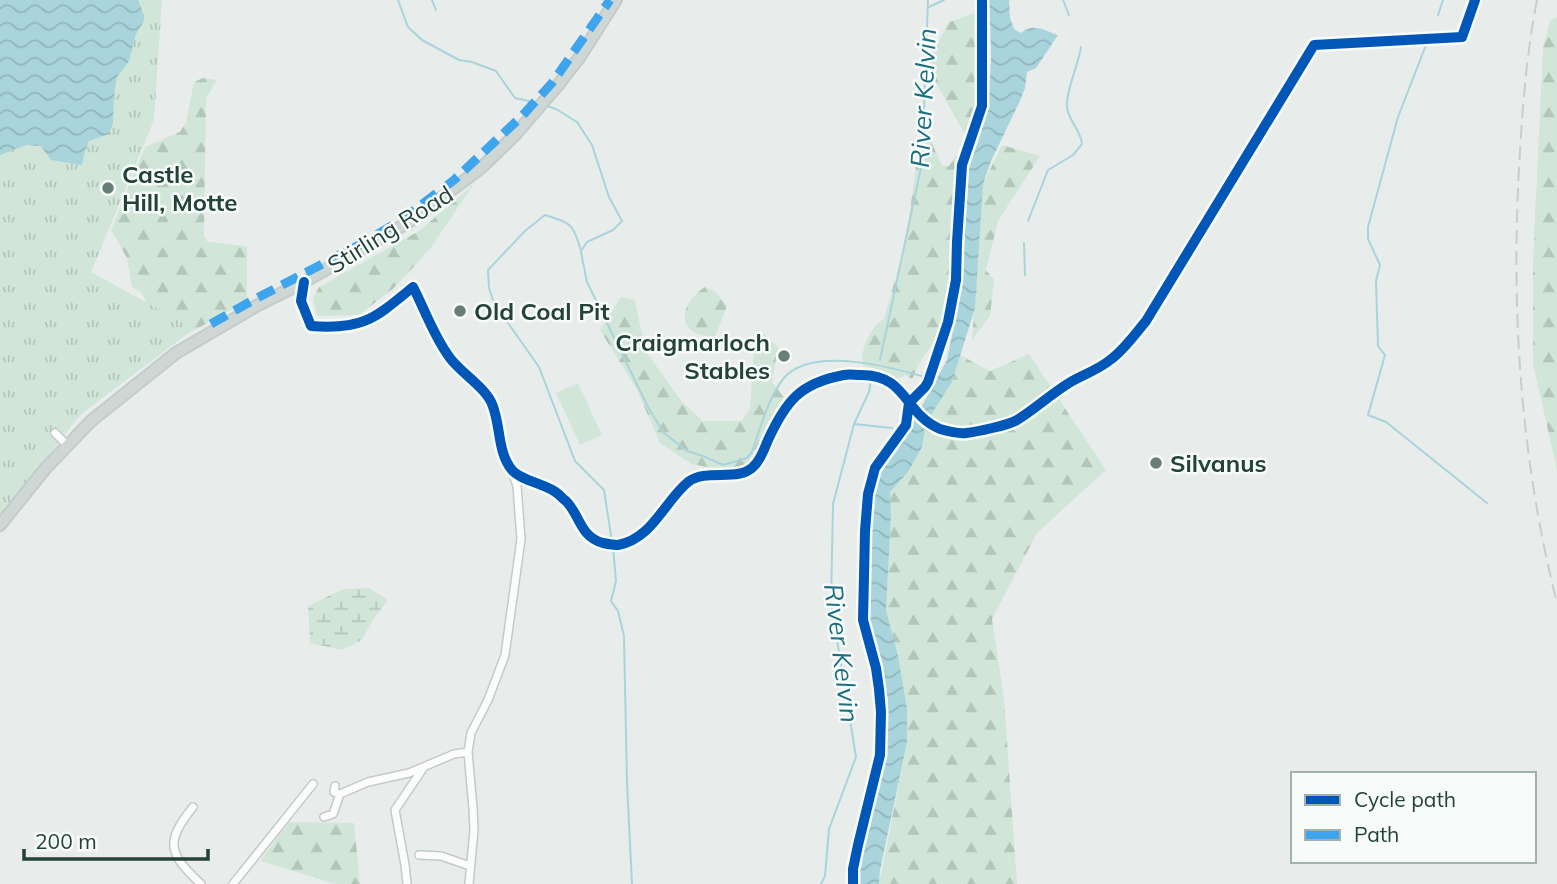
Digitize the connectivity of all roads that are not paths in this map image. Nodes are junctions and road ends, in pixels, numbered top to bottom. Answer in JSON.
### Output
{"nodes":[{"id":1,"x":616,"y":0,"type":"edge"},
{"id":2,"x":1475,"y":0,"type":"edge"},
{"id":3,"x":304,"y":282,"type":"junction"},
{"id":4,"x":283,"y":292,"type":"junction"},
{"id":5,"x":301,"y":301,"type":"junction"},
{"id":6,"x":55,"y":433,"type":"dead end"},
{"id":7,"x":67,"y":445,"type":"junction"},
{"id":8,"x":512,"y":471,"type":"junction"},
{"id":9,"x":0,"y":525,"type":"edge"},
{"id":10,"x":467,"y":752,"type":"junction"},
{"id":11,"x":425,"y":767,"type":"junction"},
{"id":12,"x":313,"y":784,"type":"dead end"},
{"id":13,"x":335,"y":786,"type":"dead end"},
{"id":14,"x":341,"y":793,"type":"junction"},
{"id":15,"x":192,"y":807,"type":"dead end"},
{"id":16,"x":324,"y":817,"type":"dead end"},
{"id":17,"x":419,"y":855,"type":"dead end"},
{"id":18,"x":470,"y":866,"type":"junction"},
{"id":19,"x":201,"y":884,"type":"edge"},
{"id":20,"x":233,"y":884,"type":"edge"},
{"id":21,"x":407,"y":884,"type":"edge"},
{"id":22,"x":469,"y":884,"type":"edge"}],
"edges":[{"from":1,"to":3,"type":"main road","name":"Stirling Road"},
{"from":2,"to":8,"type":"street"},
{"from":3,"to":4,"type":"main road","name":"Stirling Road"},
{"from":3,"to":5,"type":"street"},
{"from":4,"to":5,"type":"street"},
{"from":4,"to":7,"type":"main road","name":"Stirling Road"},
{"from":5,"to":8,"type":"street"},
{"from":6,"to":7,"type":"street"},
{"from":7,"to":9,"type":"main road","name":"Stirling Road"},
{"from":8,"to":10,"type":"street"},
{"from":10,"to":11,"type":"street"},
{"from":10,"to":18,"type":"street"},
{"from":11,"to":14,"type":"street"},
{"from":11,"to":21,"type":"street"},
{"from":12,"to":20,"type":"street"},
{"from":13,"to":14,"type":"street"},
{"from":14,"to":16,"type":"street"},
{"from":15,"to":19,"type":"street"},
{"from":17,"to":18,"type":"street"},
{"from":18,"to":22,"type":"street"}]}
